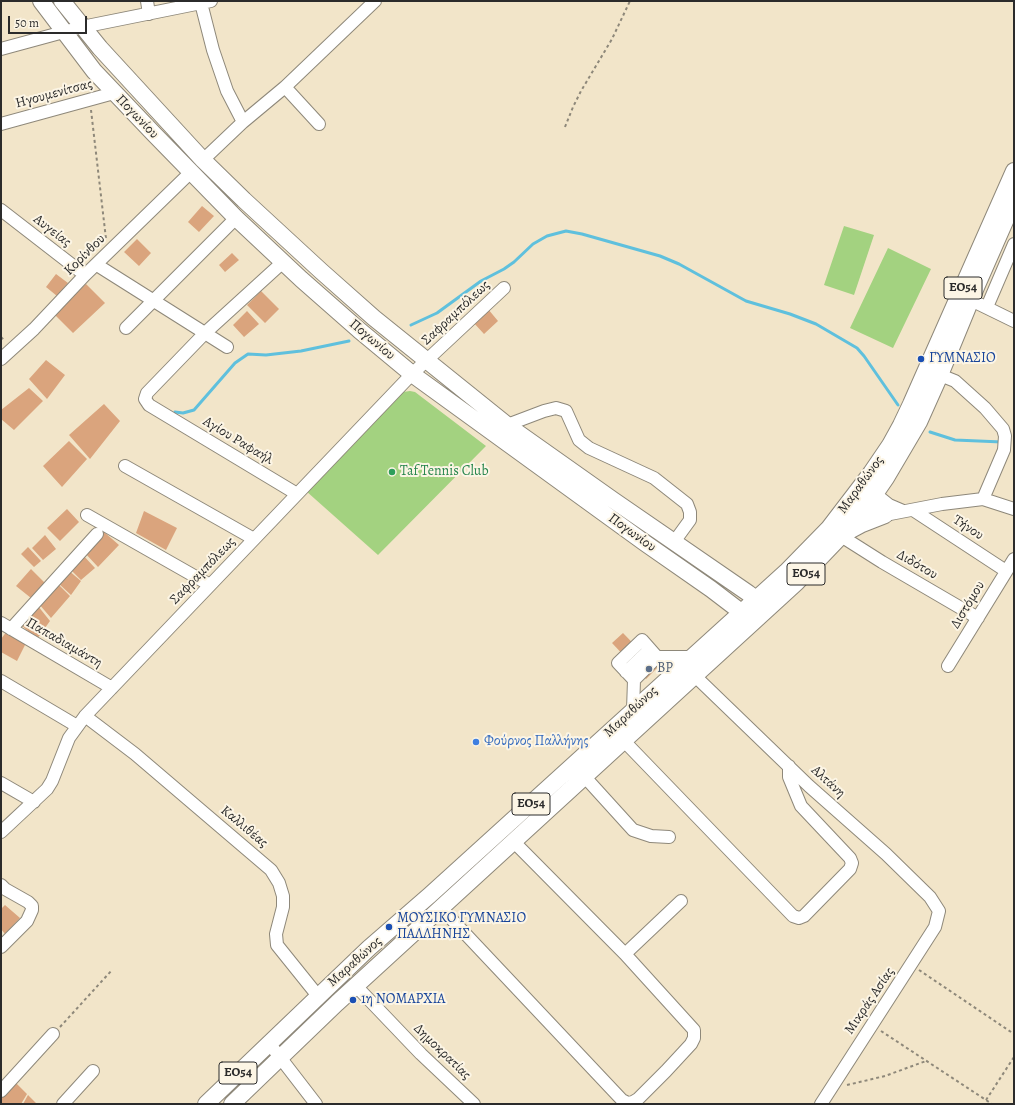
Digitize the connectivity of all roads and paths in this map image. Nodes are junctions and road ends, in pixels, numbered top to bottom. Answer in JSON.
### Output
{"nodes":[{"id":1,"x":41,"y":1,"type":"edge"},
{"id":2,"x":62,"y":1,"type":"edge"},
{"id":3,"x":147,"y":1,"type":"edge"},
{"id":4,"x":375,"y":1,"type":"edge"},
{"id":5,"x":630,"y":1,"type":"edge"},
{"id":6,"x":206,"y":2,"type":"edge"},
{"id":7,"x":149,"y":14,"type":"junction"},
{"id":8,"x":82,"y":27,"type":"junction"},
{"id":9,"x":64,"y":32,"type":"junction"},
{"id":10,"x":1,"y":49,"type":"edge"},
{"id":11,"x":286,"y":87,"type":"junction"},
{"id":12,"x":114,"y":93,"type":"junction"},
{"id":13,"x":89,"y":99,"type":"junction"},
{"id":14,"x":242,"y":122,"type":"junction"},
{"id":15,"x":1,"y":124,"type":"edge"},
{"id":16,"x":319,"y":124,"type":"dead end"},
{"id":17,"x":565,"y":127,"type":"dead end"},
{"id":18,"x":203,"y":160,"type":"junction"},
{"id":19,"x":191,"y":172,"type":"junction"},
{"id":20,"x":1014,"y":172,"type":"edge"},
{"id":21,"x":1014,"y":202,"type":"edge"},
{"id":22,"x":1,"y":210,"type":"edge"},
{"id":23,"x":236,"y":218,"type":"junction"},
{"id":24,"x":1014,"y":244,"type":"edge"},
{"id":25,"x":108,"y":254,"type":"junction"},
{"id":26,"x":283,"y":262,"type":"junction"},
{"id":27,"x":97,"y":265,"type":"junction"},
{"id":28,"x":85,"y":275,"type":"junction"},
{"id":29,"x":504,"y":288,"type":"dead end"},
{"id":30,"x":971,"y":300,"type":"junction"},
{"id":31,"x":153,"y":301,"type":"junction"},
{"id":32,"x":987,"y":307,"type":"junction"},
{"id":33,"x":1014,"y":321,"type":"edge"},
{"id":34,"x":126,"y":328,"type":"dead end"},
{"id":35,"x":205,"y":334,"type":"junction"},
{"id":36,"x":227,"y":347,"type":"dead end"},
{"id":37,"x":1,"y":359,"type":"edge"},
{"id":38,"x":427,"y":360,"type":"junction"},
{"id":39,"x":412,"y":374,"type":"junction"},
{"id":40,"x":940,"y":375,"type":"junction"},
{"id":41,"x":508,"y":425,"type":"junction"},
{"id":42,"x":125,"y":466,"type":"dead end"},
{"id":43,"x":297,"y":494,"type":"junction"},
{"id":44,"x":865,"y":494,"type":"junction"},
{"id":45,"x":983,"y":499,"type":"junction"},
{"id":46,"x":1014,"y":509,"type":"edge"},
{"id":47,"x":908,"y":511,"type":"junction"},
{"id":48,"x":87,"y":515,"type":"dead end"},
{"id":49,"x":885,"y":515,"type":"junction"},
{"id":50,"x":96,"y":534,"type":"dead end"},
{"id":51,"x":841,"y":536,"type":"junction"},
{"id":52,"x":254,"y":539,"type":"junction"},
{"id":53,"x":674,"y":542,"type":"junction"},
{"id":54,"x":1014,"y":559,"type":"edge"},
{"id":55,"x":1006,"y":571,"type":"junction"},
{"id":56,"x":786,"y":572,"type":"junction"},
{"id":57,"x":728,"y":579,"type":"junction"},
{"id":58,"x":210,"y":585,"type":"junction"},
{"id":59,"x":711,"y":589,"type":"junction"},
{"id":60,"x":762,"y":604,"type":"junction"},
{"id":61,"x":741,"y":612,"type":"junction"},
{"id":62,"x":978,"y":618,"type":"junction"},
{"id":63,"x":754,"y":622,"type":"junction"},
{"id":64,"x":6,"y":626,"type":"edge"},
{"id":65,"x":717,"y":634,"type":"junction"},
{"id":66,"x":654,"y":653,"type":"junction"},
{"id":67,"x":691,"y":657,"type":"junction"},
{"id":68,"x":948,"y":666,"type":"dead end"},
{"id":69,"x":630,"y":676,"type":"junction"},
{"id":70,"x":695,"y":676,"type":"junction"},
{"id":71,"x":1,"y":681,"type":"edge"},
{"id":72,"x":112,"y":688,"type":"junction"},
{"id":73,"x":633,"y":710,"type":"junction"},
{"id":74,"x":85,"y":716,"type":"junction"},
{"id":75,"x":77,"y":726,"type":"junction"},
{"id":76,"x":624,"y":741,"type":"junction"},
{"id":77,"x":789,"y":766,"type":"junction"},
{"id":78,"x":584,"y":776,"type":"junction"},
{"id":79,"x":1,"y":783,"type":"edge"},
{"id":80,"x":34,"y":802,"type":"junction"},
{"id":81,"x":1,"y":832,"type":"edge"},
{"id":82,"x":669,"y":837,"type":"dead end"},
{"id":83,"x":513,"y":841,"type":"junction"},
{"id":84,"x":1,"y":884,"type":"edge"},
{"id":85,"x":681,"y":901,"type":"dead end"},
{"id":86,"x":441,"y":908,"type":"junction"},
{"id":87,"x":939,"y":912,"type":"joint"},
{"id":88,"x":1,"y":948,"type":"edge"},
{"id":89,"x":625,"y":954,"type":"junction"},
{"id":90,"x":912,"y":965,"type":"junction"},
{"id":91,"x":112,"y":970,"type":"dead end"},
{"id":92,"x":356,"y":986,"type":"junction"},
{"id":93,"x":318,"y":996,"type":"junction"},
{"id":94,"x":872,"y":1024,"type":"junction"},
{"id":95,"x":53,"y":1034,"type":"joint"},
{"id":96,"x":1014,"y":1034,"type":"edge"},
{"id":97,"x":269,"y":1043,"type":"junction"},
{"id":98,"x":280,"y":1057,"type":"junction"},
{"id":99,"x":1014,"y":1057,"type":"edge"},
{"id":100,"x":926,"y":1061,"type":"junction"},
{"id":101,"x":93,"y":1071,"type":"dead end"},
{"id":102,"x":832,"y":1088,"type":"junction"},
{"id":103,"x":1,"y":1091,"type":"edge"},
{"id":104,"x":986,"y":1100,"type":"junction"},
{"id":105,"x":621,"y":1102,"type":"edge"},
{"id":106,"x":63,"y":1104,"type":"edge"},
{"id":107,"x":206,"y":1104,"type":"edge"},
{"id":108,"x":232,"y":1104,"type":"edge"},
{"id":109,"x":316,"y":1104,"type":"edge"},
{"id":110,"x":474,"y":1104,"type":"edge"},
{"id":111,"x":821,"y":1104,"type":"edge"},
{"id":112,"x":992,"y":1104,"type":"edge"}],
"edges":[{"from":1,"to":9,"type":"main road","name":"Πογωνίου"},
{"from":2,"to":8,"type":"main road","name":"Πογωνίου"},
{"from":3,"to":7,"type":"street"},
{"from":4,"to":11,"type":"street"},
{"from":5,"to":17,"type":"path"},
{"from":6,"to":7,"type":"street"},
{"from":6,"to":14,"type":"street"},
{"from":7,"to":8,"type":"street"},
{"from":8,"to":9,"type":"street"},
{"from":8,"to":18,"type":"main road","name":"Πογωνίου"},
{"from":9,"to":10,"type":"street"},
{"from":9,"to":12,"type":"main road","name":"Πογωνίου"},
{"from":11,"to":14,"type":"street"},
{"from":11,"to":16,"type":"street"},
{"from":12,"to":13,"type":"street","name":"Ηγουμενίτσας"},
{"from":12,"to":19,"type":"main road","name":"Πογωνίου"},
{"from":13,"to":15,"type":"street","name":"Ηγουμενίτσας"},
{"from":13,"to":25,"type":"path"},
{"from":14,"to":18,"type":"street"},
{"from":18,"to":38,"type":"main road","name":"Πογωνίου"},
{"from":19,"to":23,"type":"main road","name":"Πογωνίου"},
{"from":19,"to":25,"type":"street","name":"Κορίνθου"},
{"from":20,"to":44,"type":"main road","name":"Μαραθώνος","number":"ΕΟ54"},
{"from":21,"to":30,"type":"main road","name":"Μαραθώνος","number":"ΕΟ54"},
{"from":22,"to":28,"type":"street","name":"Αυγείας"},
{"from":23,"to":26,"type":"main road","name":"Πογωνίου"},
{"from":23,"to":31,"type":"street"},
{"from":24,"to":32,"type":"street"},
{"from":25,"to":27,"type":"street","name":"Κορίνθου"},
{"from":26,"to":35,"type":"street"},
{"from":26,"to":39,"type":"main road","name":"Πογωνίου"},
{"from":27,"to":28,"type":"street","name":"Κορίνθου"},
{"from":27,"to":31,"type":"street"},
{"from":28,"to":37,"type":"street","name":"Κορίνθου"},
{"from":29,"to":38,"type":"street","name":"Σαφραμπόλεως"},
{"from":30,"to":32,"type":"street"},
{"from":30,"to":40,"type":"main road","name":"Μαραθώνος","number":"ΕΟ54"},
{"from":31,"to":34,"type":"street"},
{"from":31,"to":35,"type":"street"},
{"from":32,"to":33,"type":"street"},
{"from":35,"to":36,"type":"street"},
{"from":35,"to":43,"type":"street","name":"Αγίου Ραφαήλ"},
{"from":38,"to":39,"type":"street","name":"Σαφραμπόλεως"},
{"from":38,"to":41,"type":"main road","name":"Πογωνίου"},
{"from":39,"to":43,"type":"street","name":"Σαφραμπόλεως"},
{"from":39,"to":59,"type":"main road","name":"Πογωνίου"},
{"from":40,"to":44,"type":"main road","name":"Μαραθώνος","number":"ΕΟ54"},
{"from":40,"to":45,"type":"street"},
{"from":41,"to":53,"type":"main road","name":"Πογωνίου"},
{"from":41,"to":53,"type":"street"},
{"from":42,"to":52,"type":"street"},
{"from":43,"to":52,"type":"street","name":"Σαφραμπόλεως"},
{"from":44,"to":47,"type":"street","name":"Τήνου"},
{"from":44,"to":49,"type":"street"},
{"from":44,"to":51,"type":"main road","name":"Μαραθώνος","number":"ΕΟ54"},
{"from":44,"to":56,"type":"main road","name":"Μαραθώνος","number":"ΕΟ54"},
{"from":45,"to":46,"type":"street"},
{"from":45,"to":47,"type":"street"},
{"from":47,"to":49,"type":"street"},
{"from":47,"to":55,"type":"street","name":"Τήνου"},
{"from":48,"to":58,"type":"street"},
{"from":49,"to":51,"type":"main road"},
{"from":50,"to":64,"type":"street"},
{"from":51,"to":60,"type":"main road","name":"Μαραθώνος","number":"ΕΟ54"},
{"from":51,"to":62,"type":"street","name":"Διδότου"},
{"from":52,"to":58,"type":"street","name":"Σαφραμπόλεως"},
{"from":53,"to":57,"type":"main road","name":"Πογωνίου"},
{"from":54,"to":55,"type":"street","name":"Διστόμου"},
{"from":55,"to":62,"type":"street","name":"Διστόμου"},
{"from":56,"to":57,"type":"main road"},
{"from":56,"to":60,"type":"main road","name":"Μαραθώνος","number":"ΕΟ54"},
{"from":57,"to":60,"type":"main road","name":"Πογωνίου"},
{"from":58,"to":72,"type":"street","name":"Σαφραμπόλεως"},
{"from":59,"to":61,"type":"main road","name":"Πογωνίου"},
{"from":59,"to":65,"type":"main road"},
{"from":60,"to":61,"type":"main road","name":"Μαραθώνος","number":"ΕΟ54"},
{"from":60,"to":63,"type":"main road","name":"Μαραθώνος","number":"ΕΟ54"},
{"from":61,"to":63,"type":"main road","name":"Πογωνίου"},
{"from":61,"to":65,"type":"main road","name":"Μαραθώνος","number":"ΕΟ54"},
{"from":62,"to":68,"type":"street","name":"Διστόμου"},
{"from":63,"to":70,"type":"main road","name":"Μαραθώνος","number":"ΕΟ54"},
{"from":64,"to":72,"type":"street","name":"Παπαδιαμάντη"},
{"from":65,"to":67,"type":"main road","name":"Μαραθώνος","number":"ΕΟ54"},
{"from":66,"to":67,"type":"street"},
{"from":66,"to":69,"type":"street"},
{"from":66,"to":69,"type":"street"},
{"from":67,"to":73,"type":"main road","name":"Μαραθώνος","number":"ΕΟ54"},
{"from":69,"to":73,"type":"street"},
{"from":70,"to":76,"type":"main road","name":"Μαραθώνος","number":"ΕΟ54"},
{"from":70,"to":77,"type":"street","name":"Αλτάνη"},
{"from":71,"to":75,"type":"street"},
{"from":72,"to":74,"type":"street","name":"Σαφραμπόλεως"},
{"from":73,"to":93,"type":"main road","name":"Μαραθώνος","number":"ΕΟ54"},
{"from":74,"to":75,"type":"street","name":"Σαφραμπόλεως"},
{"from":74,"to":93,"type":"street","name":"Καλλιθέας"},
{"from":75,"to":80,"type":"street","name":"Σαφραμπόλεως"},
{"from":76,"to":77,"type":"street"},
{"from":76,"to":78,"type":"main road","name":"Μαραθώνος","number":"ΕΟ54"},
{"from":77,"to":87,"type":"street","name":"Αλτάνη"},
{"from":78,"to":82,"type":"street"},
{"from":78,"to":83,"type":"main road","name":"Μαραθώνος","number":"ΕΟ54"},
{"from":79,"to":80,"type":"street"},
{"from":80,"to":81,"type":"street","name":"Σαφραμπόλεως"},
{"from":83,"to":86,"type":"main road","name":"Μαραθώνος","number":"ΕΟ54"},
{"from":83,"to":89,"type":"street"},
{"from":84,"to":88,"type":"street"},
{"from":85,"to":89,"type":"street"},
{"from":86,"to":92,"type":"main road","name":"Μαραθώνος","number":"ΕΟ54"},
{"from":86,"to":105,"type":"street"},
{"from":87,"to":90,"type":"street","name":"Μικράς Ασίας"},
{"from":89,"to":105,"type":"street"},
{"from":90,"to":94,"type":"street","name":"Μικράς Ασίας"},
{"from":90,"to":96,"type":"path"},
{"from":91,"to":95,"type":"path"},
{"from":92,"to":98,"type":"main road","name":"Μαραθώνος","number":"ΕΟ54"},
{"from":92,"to":110,"type":"street","name":"Δημοκρατίας"},
{"from":93,"to":97,"type":"main road","name":"Μαραθώνος","number":"ΕΟ54"},
{"from":94,"to":100,"type":"path"},
{"from":94,"to":102,"type":"street","name":"Μικράς Ασίας"},
{"from":95,"to":103,"type":"street"},
{"from":97,"to":98,"type":"street"},
{"from":97,"to":107,"type":"main road","name":"Μαραθώνος","number":"ΕΟ54"},
{"from":98,"to":108,"type":"main road","name":"Μαραθώνος","number":"ΕΟ54"},
{"from":98,"to":109,"type":"street"},
{"from":99,"to":104,"type":"path"},
{"from":100,"to":102,"type":"path"},
{"from":100,"to":104,"type":"path"},
{"from":101,"to":106,"type":"street"},
{"from":102,"to":111,"type":"street","name":"Μικράς Ασίας"},
{"from":104,"to":112,"type":"path"}]}
